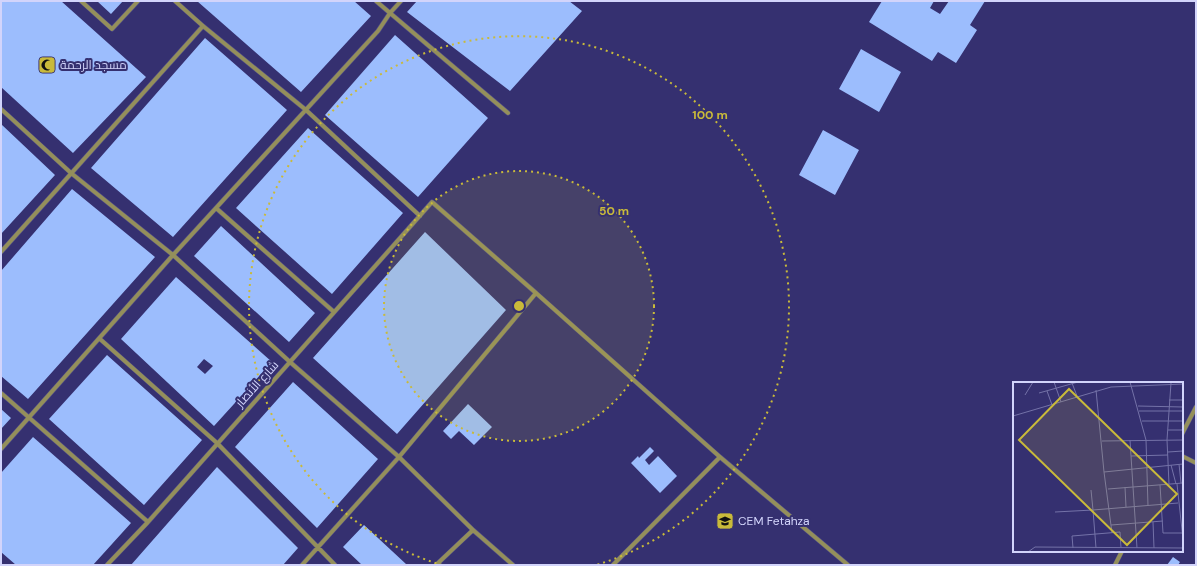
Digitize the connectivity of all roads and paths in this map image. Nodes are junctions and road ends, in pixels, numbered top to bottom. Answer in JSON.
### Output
{"nodes":[{"id":1,"x":81,"y":1,"type":"edge"},
{"id":2,"x":138,"y":1,"type":"edge"},
{"id":3,"x":175,"y":1,"type":"edge"},
{"id":4,"x":376,"y":1,"type":"edge"},
{"id":5,"x":401,"y":1,"type":"edge"},
{"id":6,"x":390,"y":13,"type":"junction"},
{"id":7,"x":203,"y":26,"type":"junction"},
{"id":8,"x":1,"y":110,"type":"edge"},
{"id":9,"x":306,"y":110,"type":"junction"},
{"id":10,"x":508,"y":113,"type":"dead end"},
{"id":11,"x":71,"y":173,"type":"junction"},
{"id":12,"x":216,"y":208,"type":"junction"},
{"id":13,"x":420,"y":216,"type":"junction"},
{"id":14,"x":1,"y":252,"type":"edge"},
{"id":15,"x":173,"y":255,"type":"junction"},
{"id":16,"x":536,"y":293,"type":"junction"},
{"id":17,"x":334,"y":312,"type":"junction"},
{"id":18,"x":100,"y":339,"type":"junction"},
{"id":19,"x":290,"y":362,"type":"junction"},
{"id":20,"x":1,"y":393,"type":"edge"},
{"id":21,"x":1196,"y":407,"type":"edge"},
{"id":22,"x":29,"y":417,"type":"junction"},
{"id":23,"x":1183,"y":432,"type":"edge"},
{"id":24,"x":217,"y":443,"type":"junction"},
{"id":25,"x":1,"y":449,"type":"edge"},
{"id":26,"x":1183,"y":456,"type":"edge"},
{"id":27,"x":399,"y":457,"type":"junction"},
{"id":28,"x":720,"y":457,"type":"junction"},
{"id":29,"x":1196,"y":463,"type":"edge"},
{"id":30,"x":148,"y":522,"type":"junction"},
{"id":31,"x":474,"y":530,"type":"junction"},
{"id":32,"x":317,"y":547,"type":"junction"},
{"id":33,"x":1122,"y":552,"type":"edge"},
{"id":34,"x":107,"y":565,"type":"edge"},
{"id":35,"x":302,"y":565,"type":"edge"},
{"id":36,"x":335,"y":565,"type":"edge"},
{"id":37,"x":436,"y":565,"type":"edge"},
{"id":38,"x":513,"y":565,"type":"edge"},
{"id":39,"x":613,"y":565,"type":"edge"},
{"id":40,"x":848,"y":565,"type":"edge"},
{"id":41,"x":1115,"y":565,"type":"edge"}],
"edges":[{"from":1,"to":2,"type":"street"},
{"from":3,"to":7,"type":"street"},
{"from":4,"to":6,"type":"street"},
{"from":5,"to":6,"type":"street"},
{"from":6,"to":9,"type":"street"},
{"from":6,"to":10,"type":"street"},
{"from":7,"to":9,"type":"street"},
{"from":7,"to":11,"type":"street"},
{"from":8,"to":11,"type":"street"},
{"from":9,"to":12,"type":"street"},
{"from":9,"to":13,"type":"street"},
{"from":11,"to":14,"type":"street"},
{"from":11,"to":15,"type":"street"},
{"from":12,"to":15,"type":"street"},
{"from":12,"to":17,"type":"street"},
{"from":13,"to":16,"type":"street","name":"شارع الأنصار"},
{"from":13,"to":17,"type":"street","name":"شارع الأنصار"},
{"from":15,"to":18,"type":"street"},
{"from":15,"to":19,"type":"street"},
{"from":16,"to":27,"type":"street"},
{"from":16,"to":28,"type":"street"},
{"from":17,"to":19,"type":"street","name":"شارع الأنصار"},
{"from":18,"to":22,"type":"street"},
{"from":18,"to":24,"type":"street"},
{"from":19,"to":24,"type":"street","name":"شارع الأنصار"},
{"from":19,"to":27,"type":"street"},
{"from":20,"to":22,"type":"street"},
{"from":21,"to":23,"type":"street"},
{"from":22,"to":25,"type":"street"},
{"from":22,"to":30,"type":"street"},
{"from":24,"to":30,"type":"street","name":"شارع الأنصار"},
{"from":24,"to":32,"type":"street"},
{"from":26,"to":29,"type":"street"},
{"from":27,"to":31,"type":"street"},
{"from":27,"to":32,"type":"street"},
{"from":28,"to":39,"type":"street"},
{"from":28,"to":40,"type":"street"},
{"from":30,"to":34,"type":"street","name":"شارع الأنصار"},
{"from":31,"to":37,"type":"street"},
{"from":31,"to":38,"type":"street"},
{"from":32,"to":35,"type":"street"},
{"from":32,"to":36,"type":"street"},
{"from":33,"to":41,"type":"street"}]}
